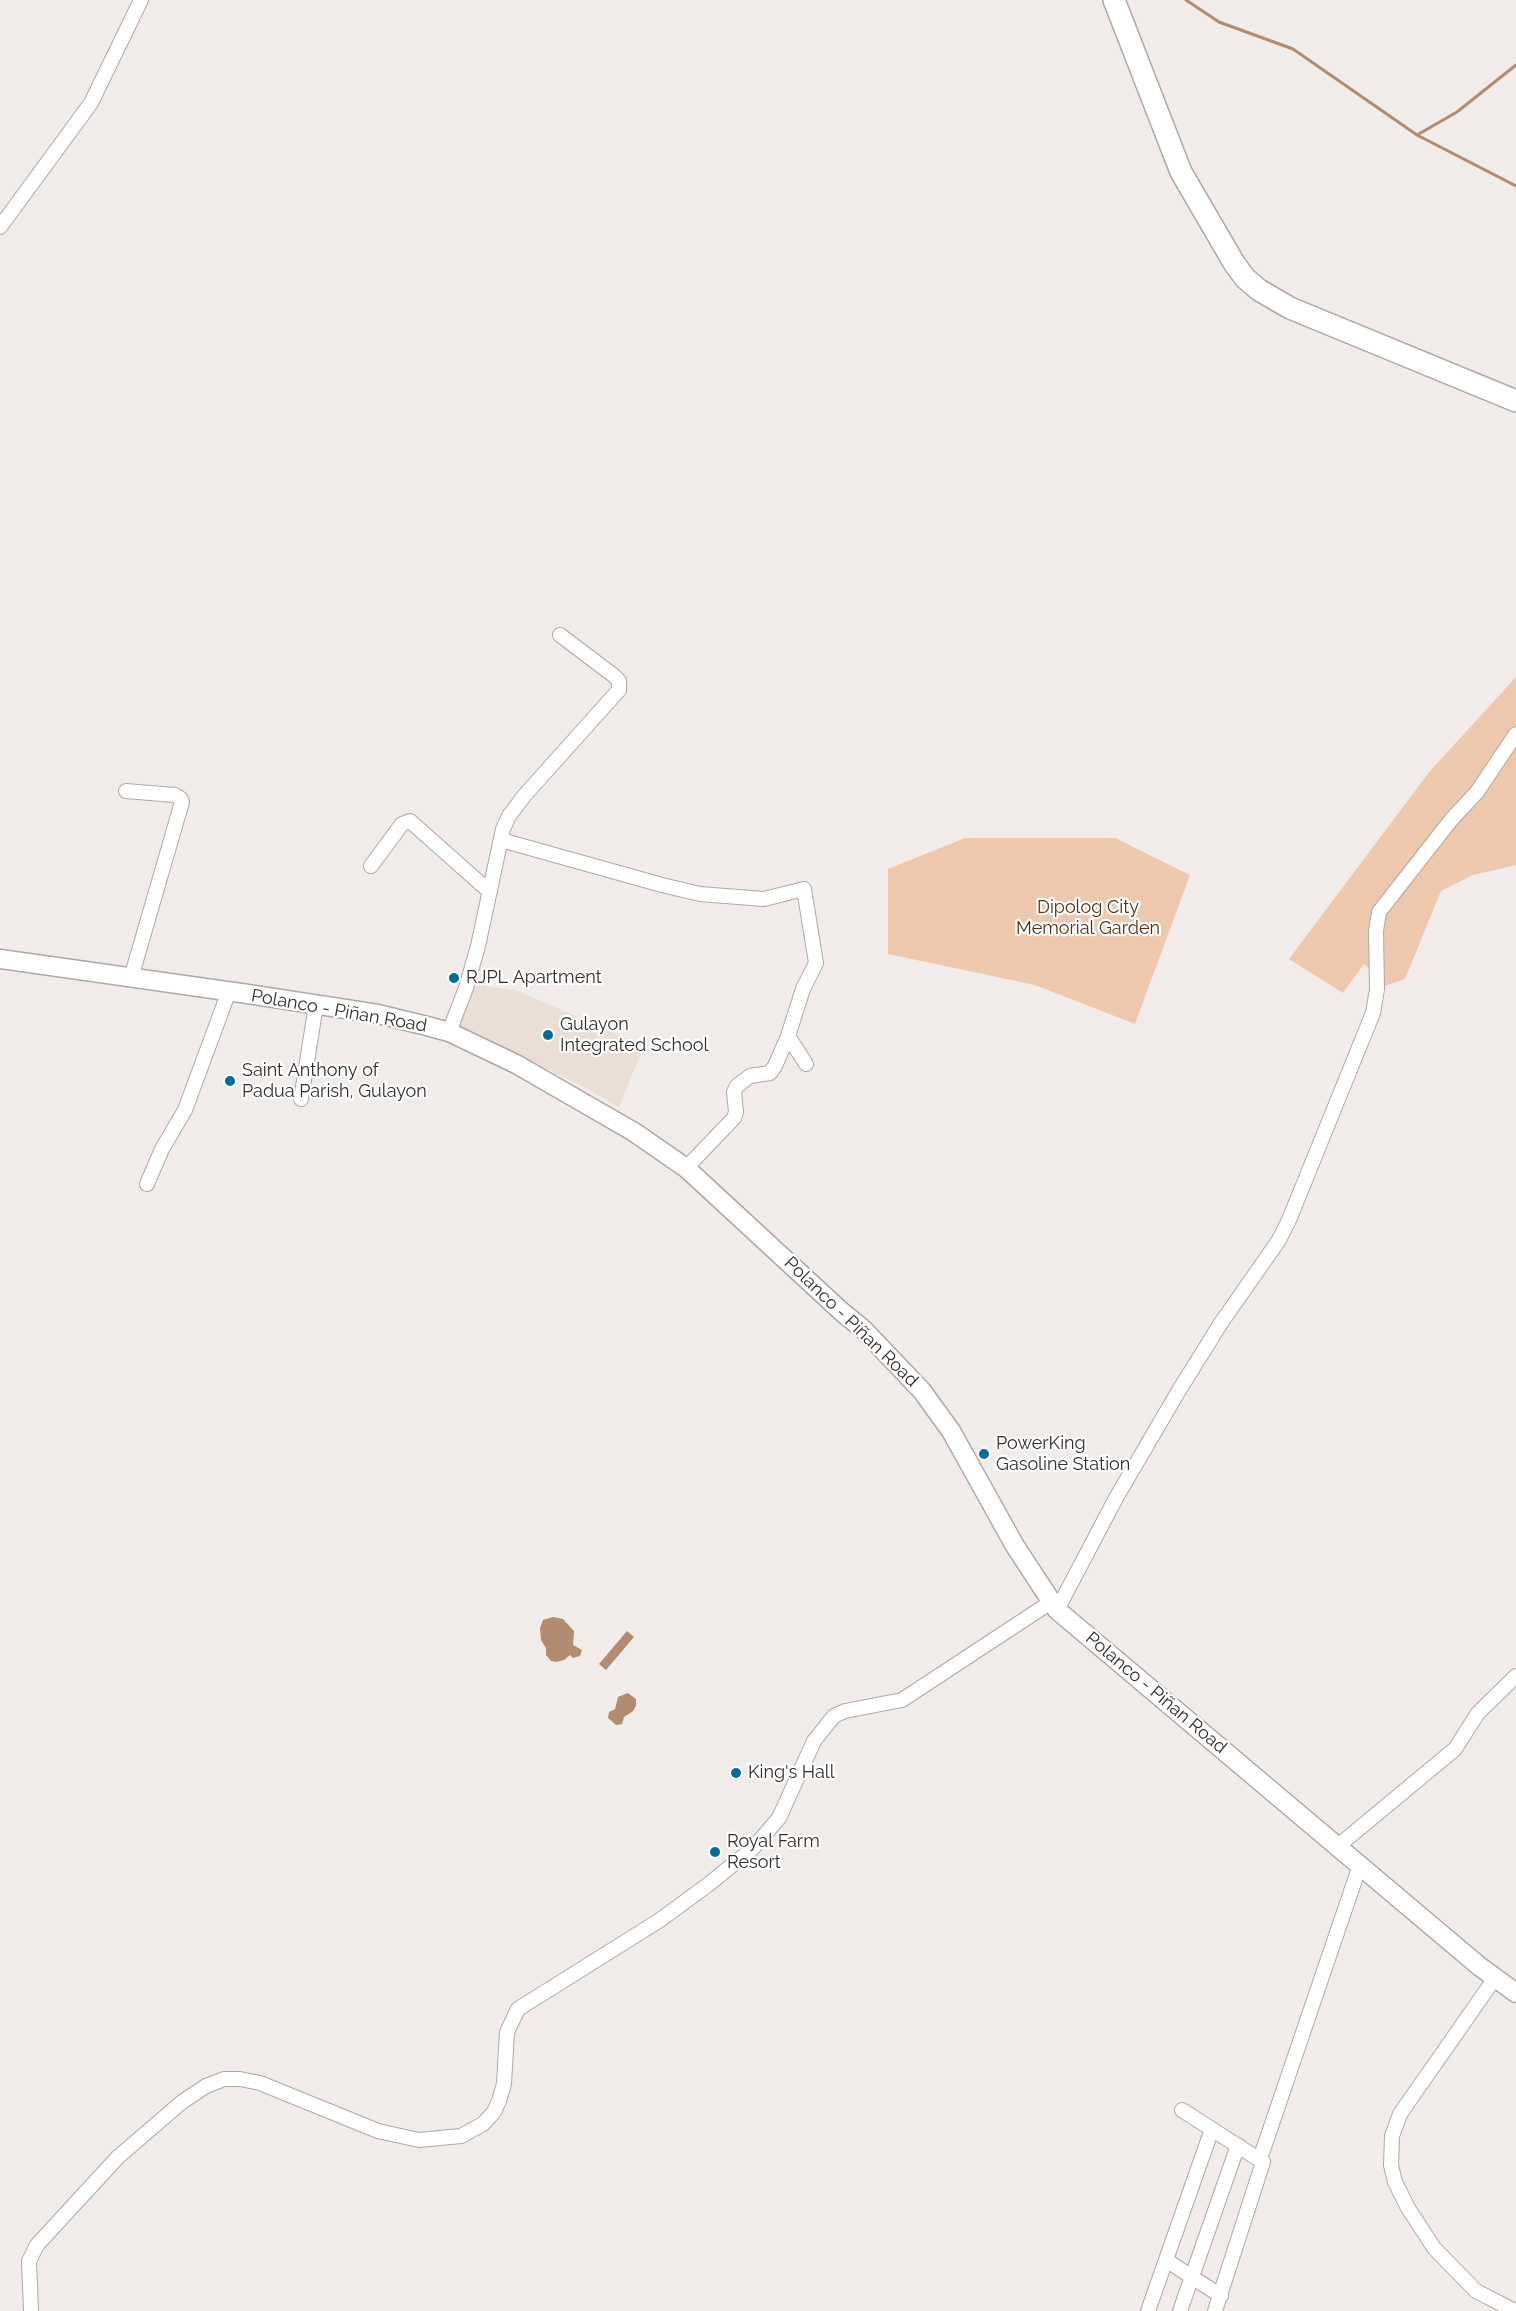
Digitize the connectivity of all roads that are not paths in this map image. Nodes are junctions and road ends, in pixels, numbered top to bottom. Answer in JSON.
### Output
{"nodes":[{"id":1,"x":141,"y":0,"type":"edge"},
{"id":2,"x":1114,"y":0,"type":"edge"},
{"id":3,"x":0,"y":227,"type":"edge"},
{"id":4,"x":1516,"y":400,"type":"edge"},
{"id":5,"x":560,"y":635,"type":"dead end"},
{"id":6,"x":1516,"y":734,"type":"edge"},
{"id":7,"x":126,"y":791,"type":"dead end"},
{"id":8,"x":501,"y":840,"type":"junction"},
{"id":9,"x":371,"y":866,"type":"dead end"},
{"id":10,"x":489,"y":892,"type":"junction"},
{"id":11,"x":0,"y":959,"type":"edge"},
{"id":12,"x":131,"y":978,"type":"junction"},
{"id":13,"x":229,"y":991,"type":"junction"},
{"id":14,"x":316,"y":1005,"type":"junction"},
{"id":15,"x":449,"y":1032,"type":"junction"},
{"id":16,"x":788,"y":1036,"type":"junction"},
{"id":17,"x":807,"y":1064,"type":"dead end"},
{"id":18,"x":301,"y":1099,"type":"dead end"},
{"id":19,"x":686,"y":1168,"type":"junction"},
{"id":20,"x":147,"y":1184,"type":"dead end"},
{"id":21,"x":1054,"y":1606,"type":"junction"},
{"id":22,"x":1516,"y":1676,"type":"edge"},
{"id":23,"x":1338,"y":1846,"type":"junction"},
{"id":24,"x":1360,"y":1865,"type":"junction"},
{"id":25,"x":1495,"y":1978,"type":"junction"},
{"id":26,"x":1516,"y":1993,"type":"edge"},
{"id":27,"x":1182,"y":2110,"type":"dead end"},
{"id":28,"x":1212,"y":2128,"type":"junction"},
{"id":29,"x":1238,"y":2145,"type":"junction"},
{"id":30,"x":1260,"y":2159,"type":"junction"},
{"id":31,"x":1166,"y":2260,"type":"junction"},
{"id":32,"x":1192,"y":2277,"type":"junction"},
{"id":33,"x":1221,"y":2296,"type":"junction"},
{"id":34,"x":31,"y":2311,"type":"edge"},
{"id":35,"x":1148,"y":2311,"type":"edge"},
{"id":36,"x":1180,"y":2311,"type":"edge"},
{"id":37,"x":1215,"y":2311,"type":"edge"},
{"id":38,"x":1515,"y":2311,"type":"edge"}],
"edges":[{"from":1,"to":3,"type":"street"},
{"from":2,"to":4,"type":"highway"},
{"from":5,"to":8,"type":"street"},
{"from":6,"to":21,"type":"street"},
{"from":7,"to":12,"type":"street"},
{"from":8,"to":10,"type":"street"},
{"from":8,"to":16,"type":"street"},
{"from":9,"to":10,"type":"street"},
{"from":10,"to":15,"type":"street"},
{"from":11,"to":12,"type":"main road","name":"Polanco - Piñan Road"},
{"from":12,"to":13,"type":"main road","name":"Polanco - Piñan Road"},
{"from":13,"to":14,"type":"main road","name":"Polanco - Piñan Road"},
{"from":13,"to":20,"type":"street"},
{"from":14,"to":15,"type":"main road","name":"Polanco - Piñan Road"},
{"from":14,"to":18,"type":"street"},
{"from":15,"to":19,"type":"main road","name":"Polanco - Piñan Road"},
{"from":16,"to":17,"type":"street"},
{"from":16,"to":19,"type":"street"},
{"from":19,"to":21,"type":"main road","name":"Polanco - Piñan Road"},
{"from":21,"to":23,"type":"main road","name":"Polanco - Piñan Road"},
{"from":21,"to":34,"type":"street"},
{"from":22,"to":23,"type":"street"},
{"from":23,"to":24,"type":"main road","name":"Polanco - Piñan Road"},
{"from":24,"to":25,"type":"main road","name":"Polanco - Piñan Road"},
{"from":24,"to":30,"type":"street"},
{"from":25,"to":26,"type":"main road","name":"Polanco - Piñan Road"},
{"from":25,"to":38,"type":"street"},
{"from":27,"to":28,"type":"street"},
{"from":28,"to":29,"type":"street"},
{"from":28,"to":31,"type":"street"},
{"from":29,"to":30,"type":"street"},
{"from":29,"to":32,"type":"street"},
{"from":30,"to":33,"type":"street"},
{"from":31,"to":32,"type":"street"},
{"from":31,"to":35,"type":"street"},
{"from":32,"to":33,"type":"street"},
{"from":32,"to":36,"type":"street"},
{"from":33,"to":37,"type":"street"}]}
